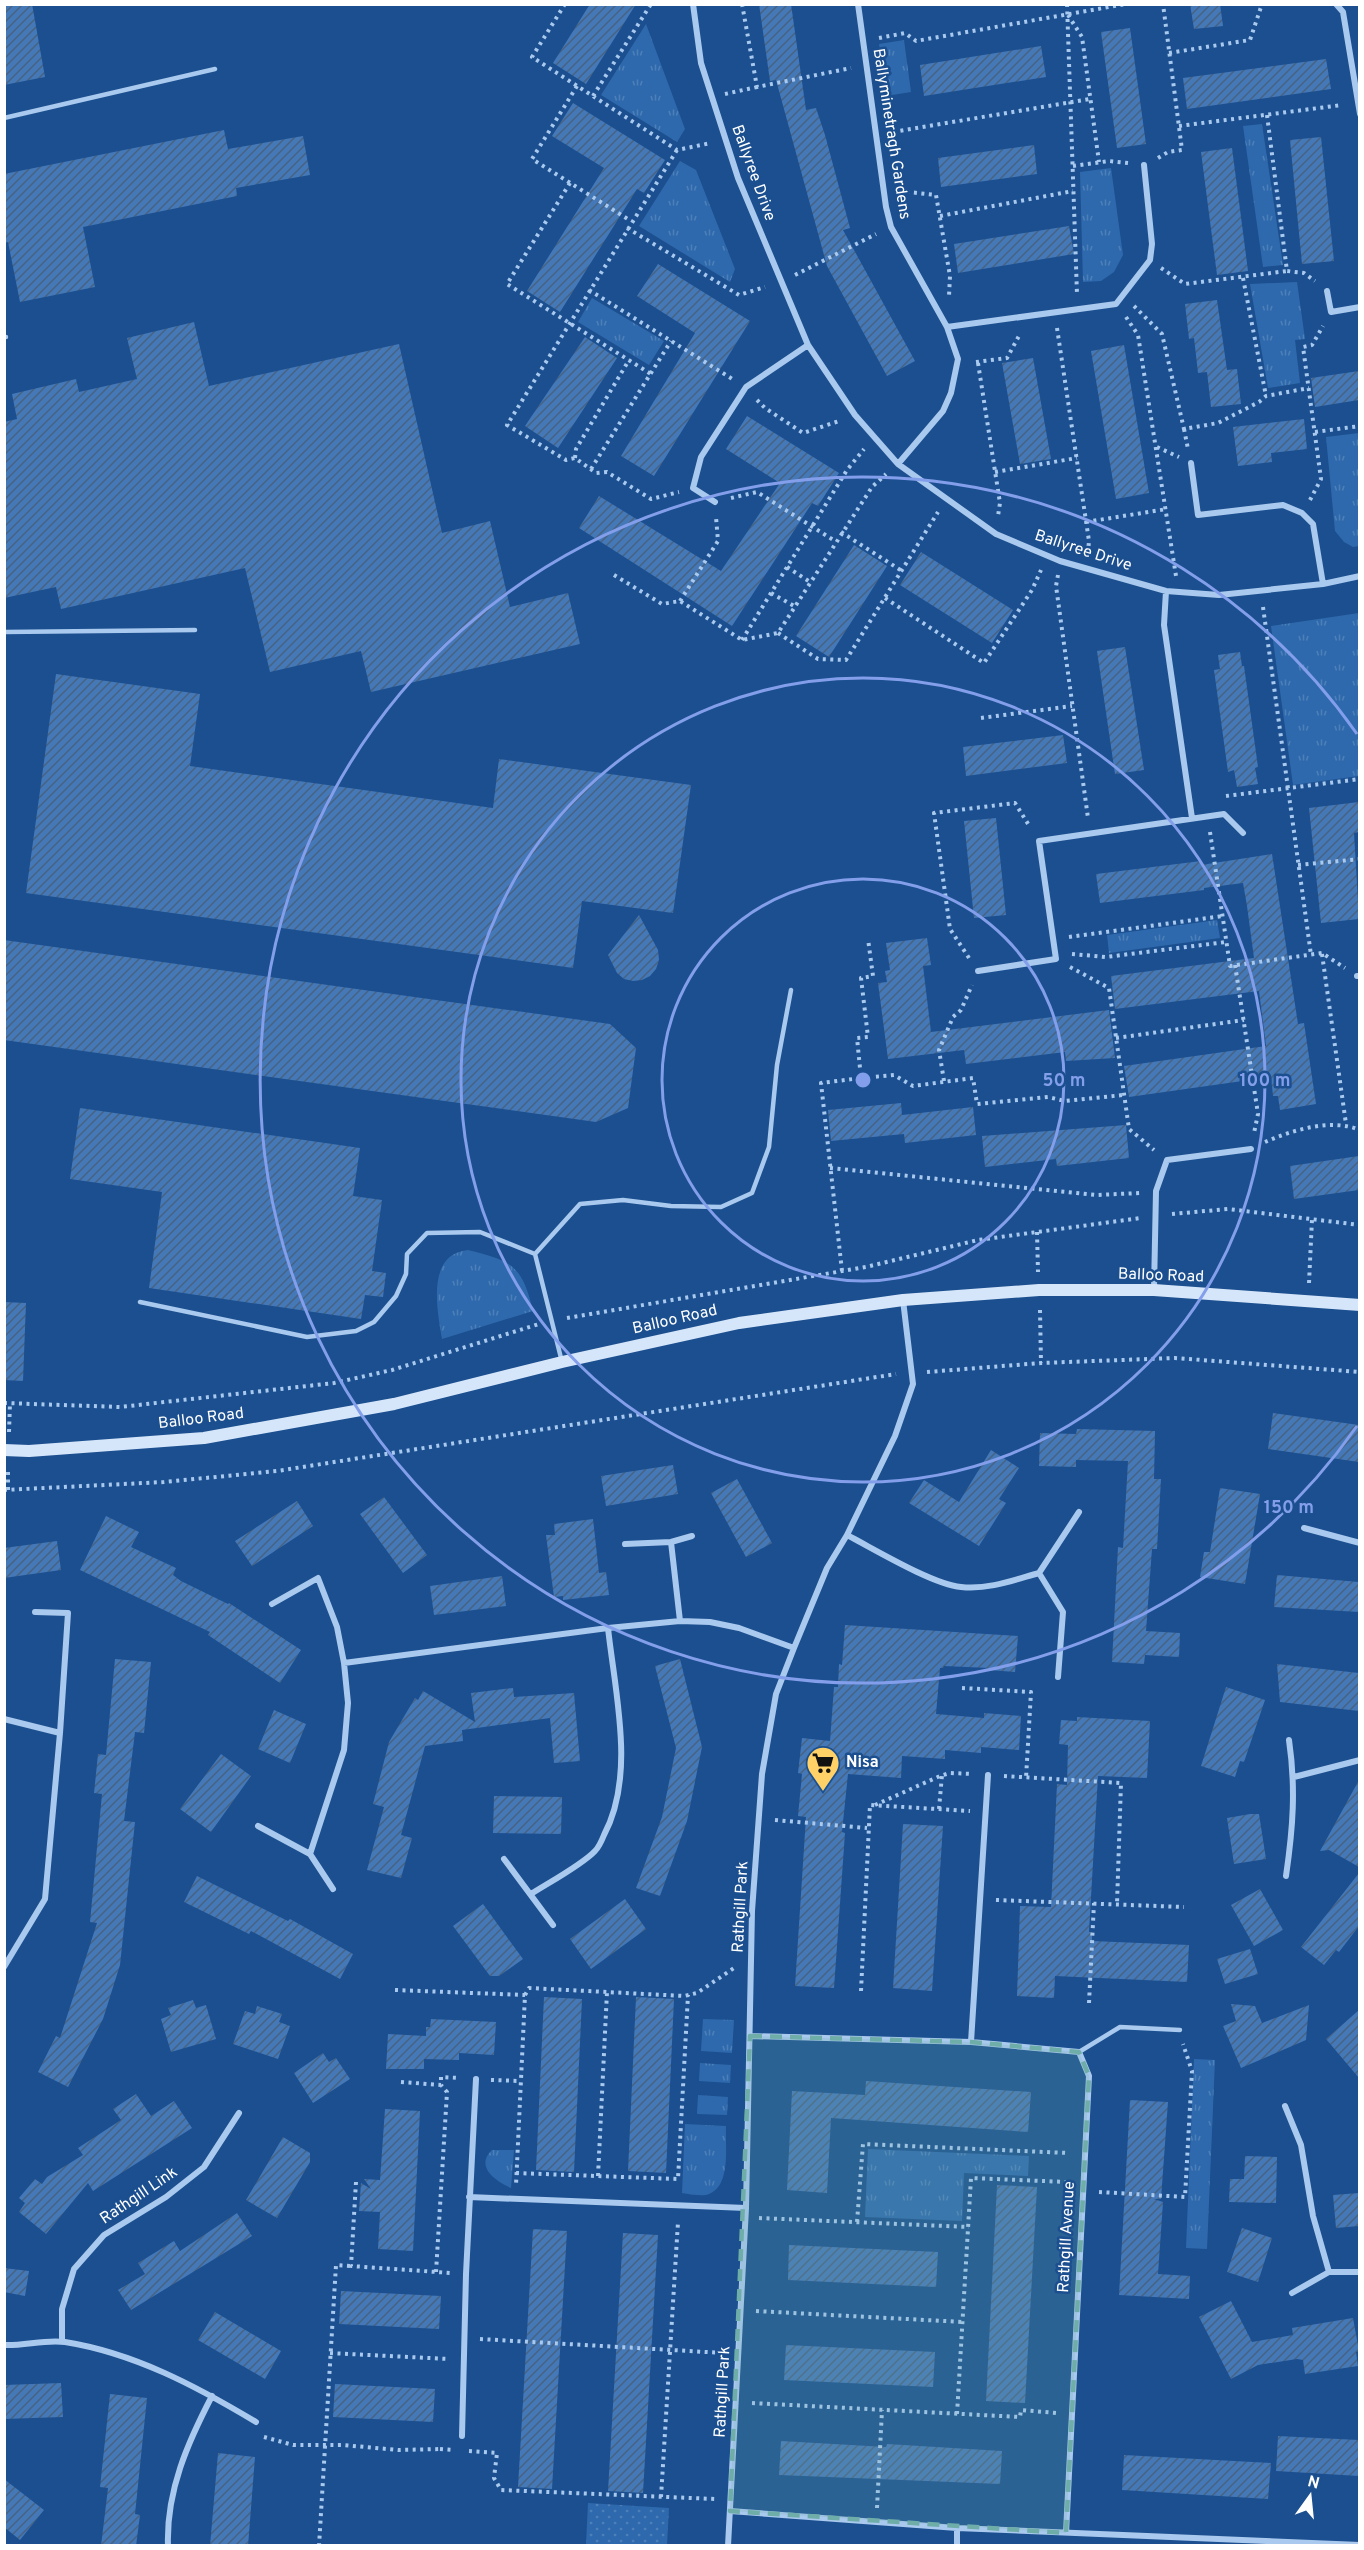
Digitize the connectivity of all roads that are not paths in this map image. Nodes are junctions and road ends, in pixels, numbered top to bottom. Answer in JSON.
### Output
{"nodes":[{"id":1,"x":693,"y":4,"type":"edge"},
{"id":2,"x":858,"y":4,"type":"edge"},
{"id":3,"x":1336,"y":4,"type":"edge"},
{"id":4,"x":215,"y":69,"type":"dead end"},
{"id":5,"x":1359,"y":114,"type":"edge"},
{"id":6,"x":4,"y":118,"type":"edge"},
{"id":7,"x":1144,"y":165,"type":"road end"},
{"id":8,"x":1327,"y":291,"type":"road end"},
{"id":9,"x":1359,"y":307,"type":"edge"},
{"id":10,"x":947,"y":327,"type":"junction"},
{"id":11,"x":808,"y":345,"type":"junction"},
{"id":12,"x":1191,"y":463,"type":"dead end"},
{"id":13,"x":898,"y":464,"type":"junction"},
{"id":14,"x":715,"y":502,"type":"road end"},
{"id":15,"x":1359,"y":576,"type":"edge"},
{"id":16,"x":1323,"y":584,"type":"junction"},
{"id":17,"x":1166,"y":591,"type":"junction"},
{"id":18,"x":195,"y":630,"type":"dead end"},
{"id":19,"x":4,"y":632,"type":"edge"},
{"id":20,"x":1192,"y":818,"type":"junction"},
{"id":21,"x":1244,"y":833,"type":"dead end"},
{"id":22,"x":978,"y":971,"type":"road end"},
{"id":23,"x":791,"y":990,"type":"dead end"},
{"id":24,"x":1251,"y":1149,"type":"road end"},
{"id":25,"x":535,"y":1254,"type":"junction"},
{"id":26,"x":1154,"y":1290,"type":"junction"},
{"id":27,"x":903,"y":1300,"type":"junction"},
{"id":28,"x":140,"y":1302,"type":"dead end"},
{"id":29,"x":1359,"y":1305,"type":"edge"},
{"id":30,"x":562,"y":1362,"type":"junction"},
{"id":31,"x":4,"y":1450,"type":"edge"},
{"id":32,"x":1079,"y":1512,"type":"dead end"},
{"id":33,"x":1304,"y":1528,"type":"dead end"},
{"id":34,"x":847,"y":1535,"type":"junction"},
{"id":35,"x":692,"y":1536,"type":"dead end"},
{"id":36,"x":671,"y":1542,"type":"junction"},
{"id":37,"x":1359,"y":1543,"type":"edge"},
{"id":38,"x":624,"y":1544,"type":"dead end"},
{"id":39,"x":1039,"y":1573,"type":"junction"},
{"id":40,"x":272,"y":1604,"type":"dead end"},
{"id":41,"x":34,"y":1612,"type":"dead end"},
{"id":42,"x":680,"y":1621,"type":"junction"},
{"id":43,"x":608,"y":1628,"type":"junction"},
{"id":44,"x":794,"y":1648,"type":"junction"},
{"id":45,"x":344,"y":1663,"type":"junction"},
{"id":46,"x":1058,"y":1677,"type":"dead end"},
{"id":47,"x":4,"y":1719,"type":"edge"},
{"id":48,"x":60,"y":1733,"type":"junction"},
{"id":49,"x":1289,"y":1740,"type":"dead end"},
{"id":50,"x":1359,"y":1760,"type":"edge"},
{"id":51,"x":988,"y":1775,"type":"road end"},
{"id":52,"x":1294,"y":1777,"type":"junction"},
{"id":53,"x":258,"y":1826,"type":"dead end"},
{"id":54,"x":310,"y":1854,"type":"junction"},
{"id":55,"x":504,"y":1859,"type":"dead end"},
{"id":56,"x":1286,"y":1876,"type":"dead end"},
{"id":57,"x":333,"y":1889,"type":"dead end"},
{"id":58,"x":531,"y":1894,"type":"junction"},
{"id":59,"x":553,"y":1925,"type":"dead end"},
{"id":60,"x":4,"y":1967,"type":"edge"},
{"id":61,"x":1179,"y":2030,"type":"road end"},
{"id":62,"x":750,"y":2036,"type":"junction"},
{"id":63,"x":971,"y":2042,"type":"junction"},
{"id":64,"x":1078,"y":2052,"type":"junction"},
{"id":65,"x":476,"y":2079,"type":"dead end"},
{"id":66,"x":1286,"y":2106,"type":"dead end"},
{"id":67,"x":239,"y":2113,"type":"dead end"},
{"id":68,"x":470,"y":2197,"type":"junction"},
{"id":69,"x":746,"y":2208,"type":"junction"},
{"id":70,"x":1359,"y":2271,"type":"edge"},
{"id":71,"x":1329,"y":2272,"type":"junction"},
{"id":72,"x":1292,"y":2294,"type":"dead end"},
{"id":73,"x":62,"y":2341,"type":"junction"},
{"id":74,"x":4,"y":2345,"type":"edge"},
{"id":75,"x":212,"y":2396,"type":"junction"},
{"id":76,"x":256,"y":2422,"type":"road end"},
{"id":77,"x":462,"y":2436,"type":"road end"},
{"id":78,"x":730,"y":2511,"type":"junction"},
{"id":79,"x":957,"y":2528,"type":"junction"},
{"id":80,"x":1066,"y":2533,"type":"junction"},
{"id":81,"x":1333,"y":2545,"type":"edge"},
{"id":82,"x":1359,"y":2545,"type":"edge"},
{"id":83,"x":168,"y":2546,"type":"edge"},
{"id":84,"x":728,"y":2546,"type":"edge"},
{"id":85,"x":957,"y":2546,"type":"edge"}],
"edges":[{"from":1,"to":11,"type":"street","name":"Ballyree Drive"},
{"from":2,"to":10,"type":"street","name":"Ballyminetragh Gardens"},
{"from":3,"to":5,"type":"street"},
{"from":4,"to":6,"type":"lane"},
{"from":7,"to":10,"type":"street"},
{"from":8,"to":9,"type":"street"},
{"from":10,"to":13,"type":"street","name":"Ballyminetragh Gardens"},
{"from":11,"to":13,"type":"street","name":"Ballyree Drive"},
{"from":11,"to":14,"type":"street"},
{"from":12,"to":16,"type":"street"},
{"from":13,"to":17,"type":"street","name":"Ballyree Drive"},
{"from":15,"to":16,"type":"street","name":"Ballyree Drive"},
{"from":16,"to":17,"type":"street","name":"Ballyree Drive"},
{"from":17,"to":20,"type":"street"},
{"from":18,"to":19,"type":"lane"},
{"from":20,"to":21,"type":"street"},
{"from":20,"to":22,"type":"street"},
{"from":23,"to":25,"type":"lane"},
{"from":24,"to":26,"type":"street"},
{"from":25,"to":28,"type":"lane"},
{"from":25,"to":30,"type":"lane"},
{"from":26,"to":27,"type":"street","name":"Balloo Road"},
{"from":26,"to":29,"type":"street","name":"Balloo Road"},
{"from":27,"to":30,"type":"street","name":"Balloo Road"},
{"from":27,"to":34,"type":"street","name":"Rathgill Park"},
{"from":30,"to":31,"type":"street","name":"Balloo Road"},
{"from":32,"to":39,"type":"street"},
{"from":33,"to":37,"type":"street"},
{"from":34,"to":39,"type":"street"},
{"from":34,"to":44,"type":"street","name":"Rathgill Park"},
{"from":35,"to":36,"type":"street"},
{"from":36,"to":38,"type":"street"},
{"from":36,"to":42,"type":"street"},
{"from":39,"to":46,"type":"street"},
{"from":40,"to":45,"type":"street"},
{"from":41,"to":48,"type":"street"},
{"from":42,"to":43,"type":"street"},
{"from":42,"to":44,"type":"street"},
{"from":43,"to":45,"type":"street"},
{"from":43,"to":58,"type":"street"},
{"from":44,"to":62,"type":"street","name":"Rathgill Park"},
{"from":45,"to":54,"type":"street"},
{"from":47,"to":48,"type":"street"},
{"from":48,"to":60,"type":"street"},
{"from":49,"to":52,"type":"street"},
{"from":50,"to":52,"type":"street"},
{"from":51,"to":63,"type":"street"},
{"from":52,"to":56,"type":"street"},
{"from":53,"to":54,"type":"street"},
{"from":54,"to":57,"type":"street"},
{"from":55,"to":58,"type":"street"},
{"from":58,"to":59,"type":"street"},
{"from":61,"to":64,"type":"lane"},
{"from":62,"to":63,"type":"street"},
{"from":62,"to":69,"type":"street","name":"Rathgill Park"},
{"from":63,"to":64,"type":"street"},
{"from":64,"to":80,"type":"street","name":"Rathgill Avenue"},
{"from":65,"to":68,"type":"street"},
{"from":66,"to":71,"type":"street"},
{"from":67,"to":73,"type":"street","name":"Rathgill Link"},
{"from":68,"to":69,"type":"street"},
{"from":68,"to":77,"type":"street"},
{"from":69,"to":78,"type":"street","name":"Rathgill Park"},
{"from":70,"to":71,"type":"street"},
{"from":71,"to":72,"type":"street"},
{"from":73,"to":74,"type":"street"},
{"from":73,"to":75,"type":"street"},
{"from":75,"to":76,"type":"street"},
{"from":75,"to":83,"type":"street"},
{"from":78,"to":79,"type":"street"},
{"from":78,"to":84,"type":"street","name":"Rathgill Park"},
{"from":79,"to":80,"type":"street"},
{"from":79,"to":85,"type":"street"},
{"from":80,"to":81,"type":"street"},
{"from":81,"to":82,"type":"street"}]}
